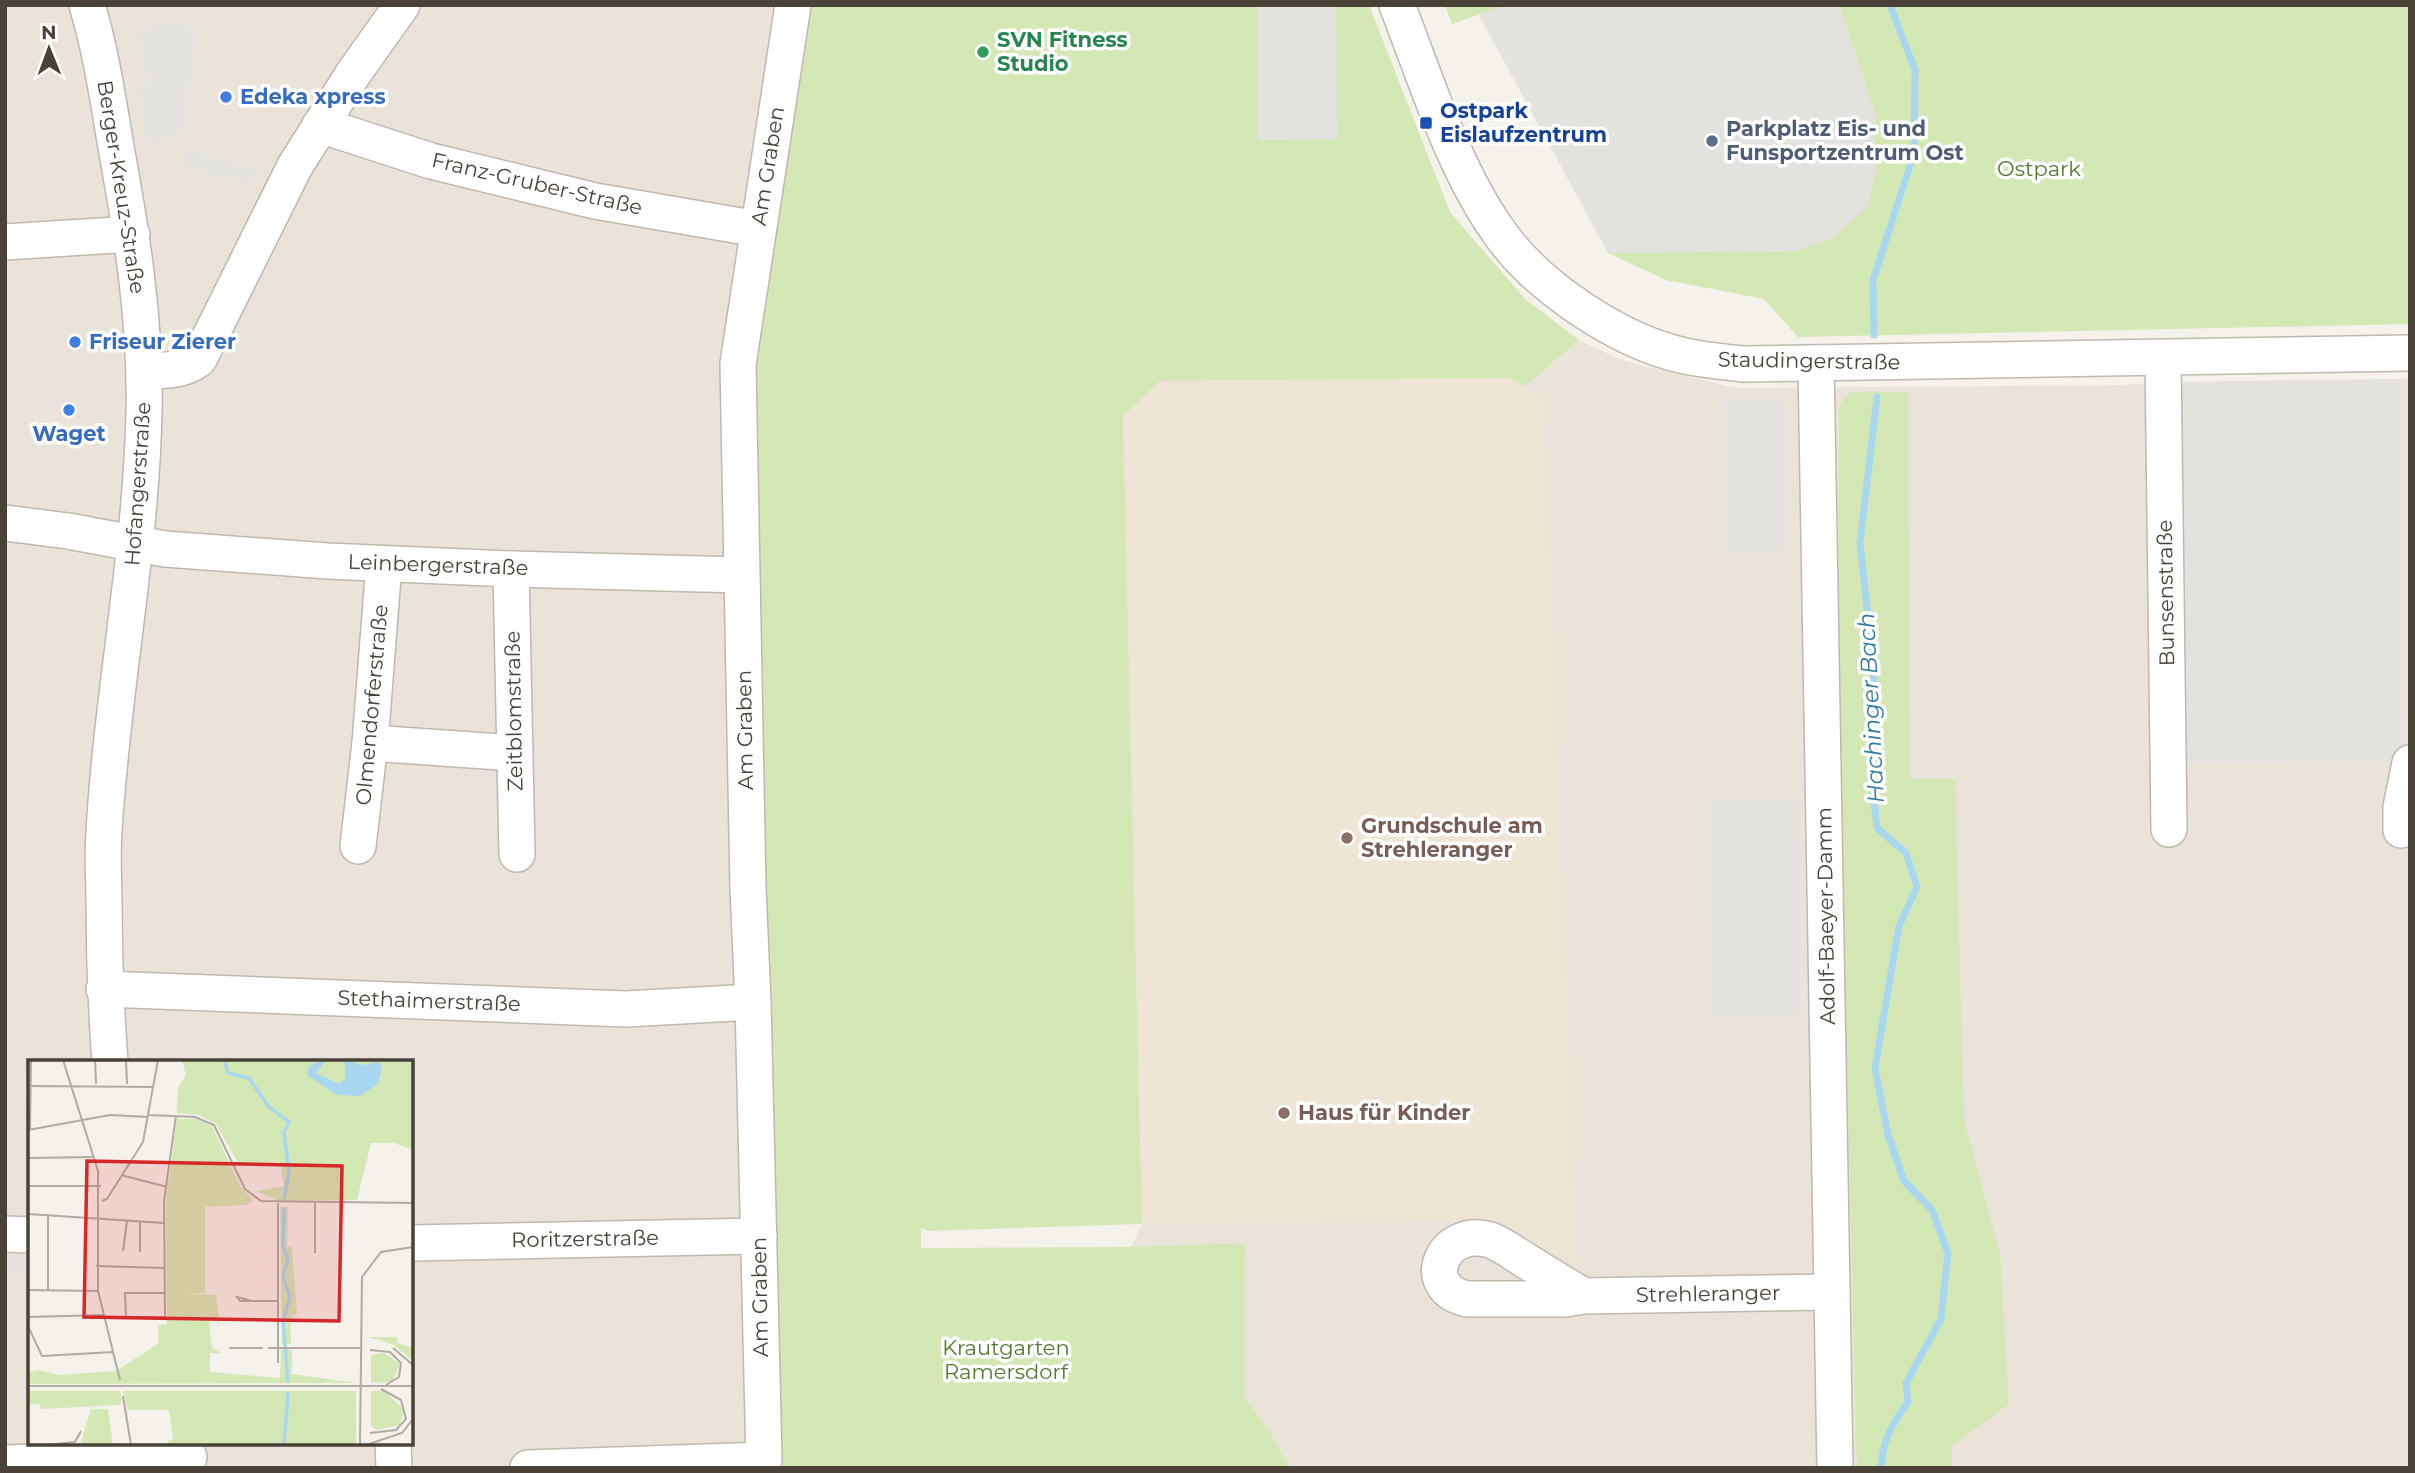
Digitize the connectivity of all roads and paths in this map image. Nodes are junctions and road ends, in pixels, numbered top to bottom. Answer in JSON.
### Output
{"nodes":[{"id":1,"x":88,"y":5,"type":"edge"},
{"id":2,"x":402,"y":5,"type":"edge"},
{"id":3,"x":793,"y":5,"type":"edge"},
{"id":4,"x":1397,"y":5,"type":"edge"},
{"id":5,"x":320,"y":125,"type":"junction"},
{"id":6,"x":758,"y":229,"type":"junction"},
{"id":7,"x":132,"y":234,"type":"junction"},
{"id":8,"x":5,"y":242,"type":"edge"},
{"id":9,"x":2410,"y":354,"type":"edge"},
{"id":10,"x":2163,"y":358,"type":"junction"},
{"id":11,"x":1816,"y":363,"type":"junction"},
{"id":12,"x":144,"y":371,"type":"junction"},
{"id":13,"x":5,"y":523,"type":"edge"},
{"id":14,"x":136,"y":543,"type":"junction"},
{"id":15,"x":384,"y":564,"type":"junction"},
{"id":16,"x":511,"y":569,"type":"junction"},
{"id":17,"x":741,"y":575,"type":"junction"},
{"id":18,"x":370,"y":743,"type":"junction"},
{"id":19,"x":515,"y":753,"type":"junction"},
{"id":20,"x":2410,"y":763,"type":"edge"},
{"id":21,"x":2169,"y":829,"type":"dead end"},
{"id":22,"x":2401,"y":831,"type":"dead end"},
{"id":23,"x":358,"y":846,"type":"dead end"},
{"id":24,"x":517,"y":854,"type":"dead end"},
{"id":25,"x":104,"y":989,"type":"junction"},
{"id":26,"x":753,"y":1002,"type":"junction"},
{"id":27,"x":110,"y":1060,"type":"edge"},
{"id":28,"x":5,"y":1234,"type":"edge"},
{"id":29,"x":28,"y":1235,"type":"edge"},
{"id":30,"x":759,"y":1236,"type":"junction"},
{"id":31,"x":413,"y":1243,"type":"edge"},
{"id":32,"x":1832,"y":1292,"type":"junction"},
{"id":33,"x":1584,"y":1296,"type":"dead end"},
{"id":34,"x":393,"y":1445,"type":"edge"},
{"id":35,"x":188,"y":1456,"type":"edge"},
{"id":36,"x":5,"y":1463,"type":"edge"},
{"id":37,"x":394,"y":1468,"type":"edge"},
{"id":38,"x":528,"y":1468,"type":"edge"},
{"id":39,"x":1835,"y":1468,"type":"edge"}],
"edges":[{"from":1,"to":7,"type":"street","name":"Berger-Kreuz-Straße"},
{"from":2,"to":5,"type":"street","name":"Hofangerstraße"},
{"from":3,"to":6,"type":"street","name":"Am Graben"},
{"from":4,"to":11,"type":"street","name":"Staudingerstraße"},
{"from":5,"to":6,"type":"street","name":"Franz-Gruber-Straße"},
{"from":5,"to":12,"type":"street","name":"Hofangerstraße"},
{"from":6,"to":17,"type":"street","name":"Am Graben"},
{"from":7,"to":8,"type":"street"},
{"from":7,"to":12,"type":"street","name":"Berger-Kreuz-Straße"},
{"from":9,"to":10,"type":"street","name":"Staudingerstraße"},
{"from":10,"to":11,"type":"street","name":"Staudingerstraße"},
{"from":10,"to":21,"type":"street","name":"Bunsenstraße"},
{"from":11,"to":32,"type":"street","name":"Adolf-Baeyer-Damm"},
{"from":12,"to":14,"type":"street","name":"Hofangerstraße"},
{"from":13,"to":14,"type":"street","name":"Leinbergerstraße"},
{"from":14,"to":15,"type":"street","name":"Leinbergerstraße"},
{"from":14,"to":25,"type":"street","name":"Hofangerstraße"},
{"from":15,"to":16,"type":"street","name":"Leinbergerstraße"},
{"from":15,"to":18,"type":"street","name":"Olmendorferstraße"},
{"from":16,"to":17,"type":"street","name":"Leinbergerstraße"},
{"from":16,"to":19,"type":"street","name":"Zeitblomstraße"},
{"from":17,"to":26,"type":"street","name":"Am Graben"},
{"from":18,"to":19,"type":"street"},
{"from":18,"to":23,"type":"street","name":"Olmendorferstraße"},
{"from":19,"to":24,"type":"street","name":"Zeitblomstraße"},
{"from":20,"to":22,"type":"street"},
{"from":25,"to":26,"type":"street","name":"Stethaimerstraße"},
{"from":25,"to":27,"type":"street","name":"Hofangerstraße"},
{"from":26,"to":30,"type":"street","name":"Am Graben"},
{"from":28,"to":29,"type":"street"},
{"from":30,"to":31,"type":"street","name":"Roritzerstraße"},
{"from":30,"to":38,"type":"street","name":"Am Graben"},
{"from":32,"to":33,"type":"street","name":"Strehleranger"},
{"from":32,"to":39,"type":"street","name":"Adolf-Baeyer-Damm"},
{"from":34,"to":37,"type":"street"},
{"from":35,"to":36,"type":"street"}]}
